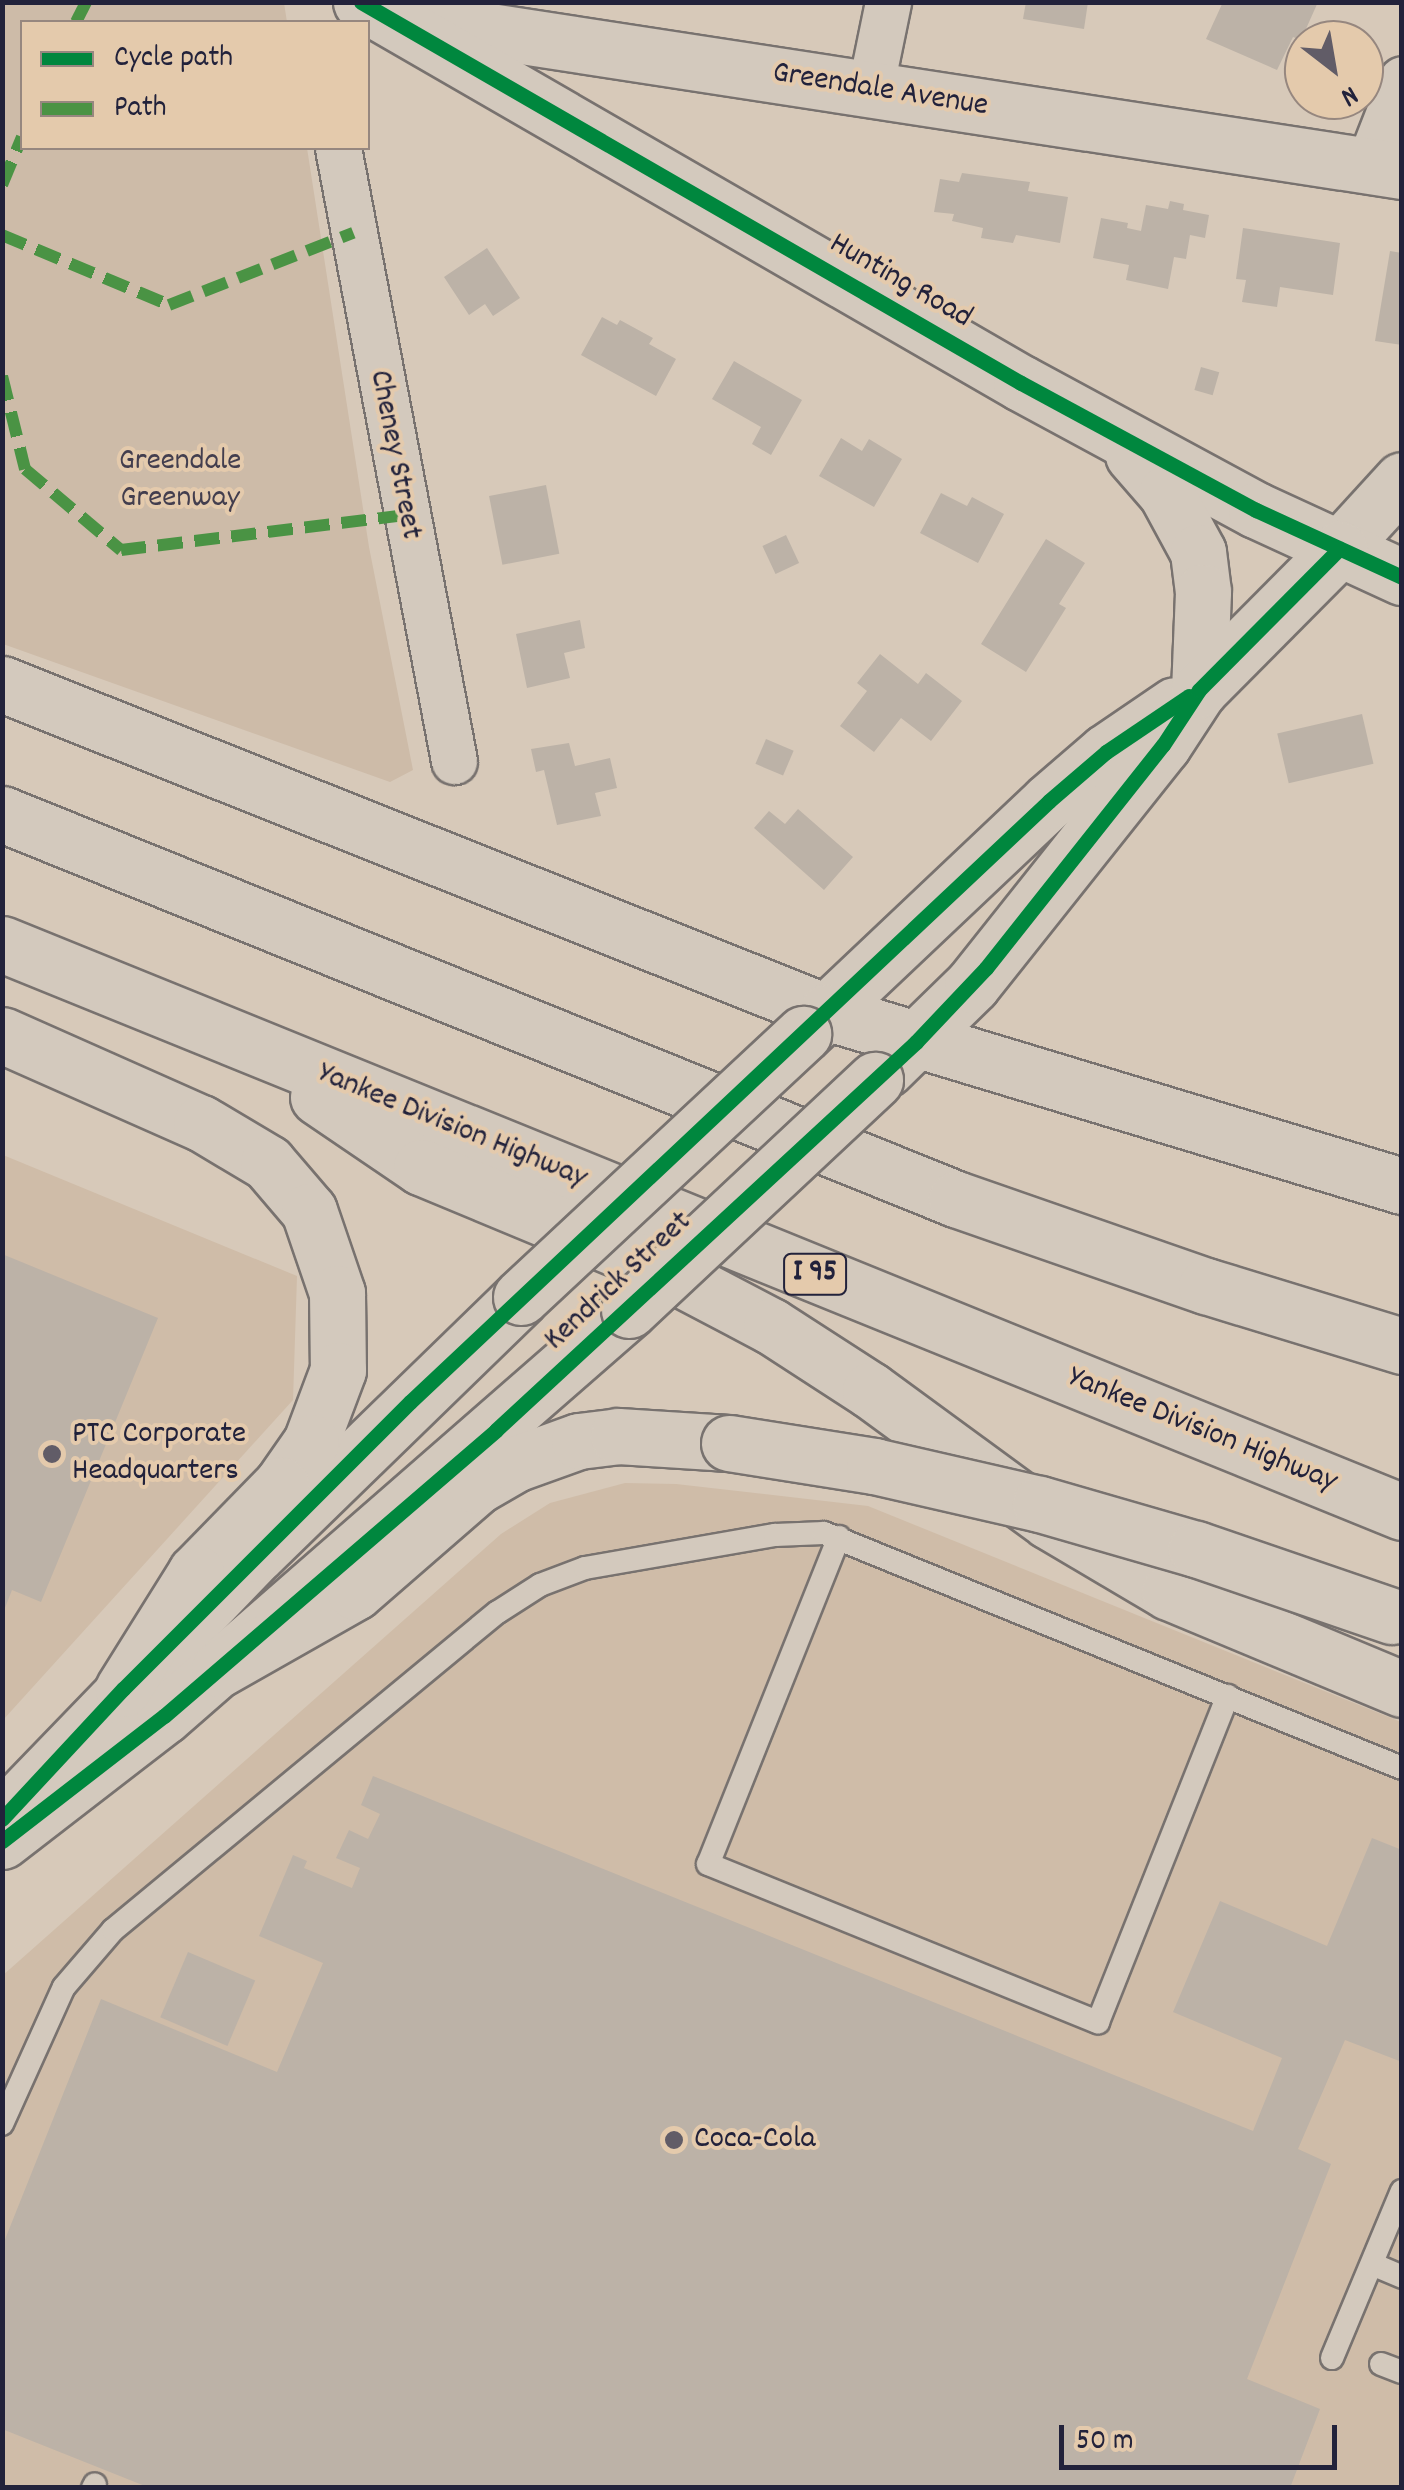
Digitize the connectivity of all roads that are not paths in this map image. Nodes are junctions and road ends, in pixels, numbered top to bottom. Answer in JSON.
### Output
{"nodes":[{"id":1,"x":888,"y":2,"type":"edge"},
{"id":2,"x":361,"y":10,"type":"edge"},
{"id":3,"x":1402,"y":79,"type":"edge"},
{"id":4,"x":870,"y":90,"type":"junction"},
{"id":5,"x":338,"y":150,"type":"edge"},
{"id":6,"x":1385,"y":168,"type":"edge"},
{"id":7,"x":1106,"y":429,"type":"junction"},
{"id":8,"x":1402,"y":480,"type":"edge"},
{"id":9,"x":1339,"y":549,"type":"junction"},
{"id":10,"x":1402,"y":577,"type":"edge"},
{"id":11,"x":2,"y":684,"type":"edge"},
{"id":12,"x":1198,"y":690,"type":"junction"},
{"id":13,"x":454,"y":762,"type":"dead end"},
{"id":14,"x":2,"y":814,"type":"edge"},
{"id":15,"x":2,"y":944,"type":"edge"},
{"id":16,"x":815,"y":1023,"type":"junction"},
{"id":17,"x":2,"y":1036,"type":"edge"},
{"id":18,"x":229,"y":1036,"type":"junction"},
{"id":19,"x":916,"y":1042,"type":"junction"},
{"id":20,"x":1402,"y":1186,"type":"edge"},
{"id":21,"x":1334,"y":1326,"type":"junction"},
{"id":22,"x":1402,"y":1328,"type":"edge"},
{"id":23,"x":1402,"y":1346,"type":"edge"},
{"id":24,"x":1402,"y":1512,"type":"edge"},
{"id":25,"x":839,"y":1537,"type":"junction"},
{"id":26,"x":1397,"y":1617,"type":"edge"},
{"id":27,"x":218,"y":1668,"type":"junction"},
{"id":28,"x":123,"y":1689,"type":"junction"},
{"id":29,"x":1402,"y":1689,"type":"edge"},
{"id":30,"x":1228,"y":1696,"type":"junction"},
{"id":31,"x":1402,"y":1768,"type":"edge"},
{"id":32,"x":2,"y":1818,"type":"edge"},
{"id":33,"x":2,"y":1841,"type":"edge"},
{"id":34,"x":2,"y":2124,"type":"edge"},
{"id":35,"x":1402,"y":2191,"type":"edge"},
{"id":36,"x":1372,"y":2264,"type":"junction"},
{"id":37,"x":1402,"y":2276,"type":"edge"},
{"id":38,"x":1332,"y":2358,"type":"dead end"}],
"edges":[{"from":1,"to":4,"type":"street"},
{"from":2,"to":4,"type":"main road","name":"Greendale Avenue"},
{"from":2,"to":7,"type":"main road","name":"Hunting Road"},
{"from":3,"to":6,"type":"street"},
{"from":4,"to":6,"type":"main road","name":"Greendale Avenue"},
{"from":5,"to":13,"type":"street","name":"Cheney Street"},
{"from":7,"to":9,"type":"main road","name":"Hunting Road"},
{"from":7,"to":12,"type":"main road"},
{"from":8,"to":9,"type":"main road","name":"Kendrick Street"},
{"from":9,"to":10,"type":"main road","name":"Hunting Road"},
{"from":9,"to":12,"type":"main road","name":"Kendrick Street"},
{"from":11,"to":16,"type":"main road"},
{"from":12,"to":16,"type":"main road","name":"Kendrick Street"},
{"from":12,"to":19,"type":"main road","name":"Kendrick Street"},
{"from":14,"to":21,"type":"main road"},
{"from":15,"to":18,"type":"main road","name":"Yankee Division Highway","number":"I 95"},
{"from":16,"to":19,"type":"main road"},
{"from":16,"to":28,"type":"main road","name":"Kendrick Street","bridge":true},
{"from":17,"to":28,"type":"main road"},
{"from":18,"to":24,"type":"main road","name":"Yankee Division Highway","number":"I 95"},
{"from":18,"to":29,"type":"main road"},
{"from":19,"to":20,"type":"main road"},
{"from":19,"to":27,"type":"main road","name":"Kendrick Street","bridge":true},
{"from":21,"to":22,"type":"main road"},
{"from":21,"to":23,"type":"main road"},
{"from":25,"to":30,"type":"lane"},
{"from":25,"to":30,"type":"lane"},
{"from":25,"to":34,"type":"lane"},
{"from":26,"to":27,"type":"main road","bridge":true},
{"from":27,"to":33,"type":"main road","name":"Kendrick Street"},
{"from":28,"to":32,"type":"main road","name":"Kendrick Street"},
{"from":30,"to":31,"type":"lane"},
{"from":35,"to":36,"type":"lane"},
{"from":36,"to":37,"type":"lane"},
{"from":36,"to":38,"type":"lane"}]}
